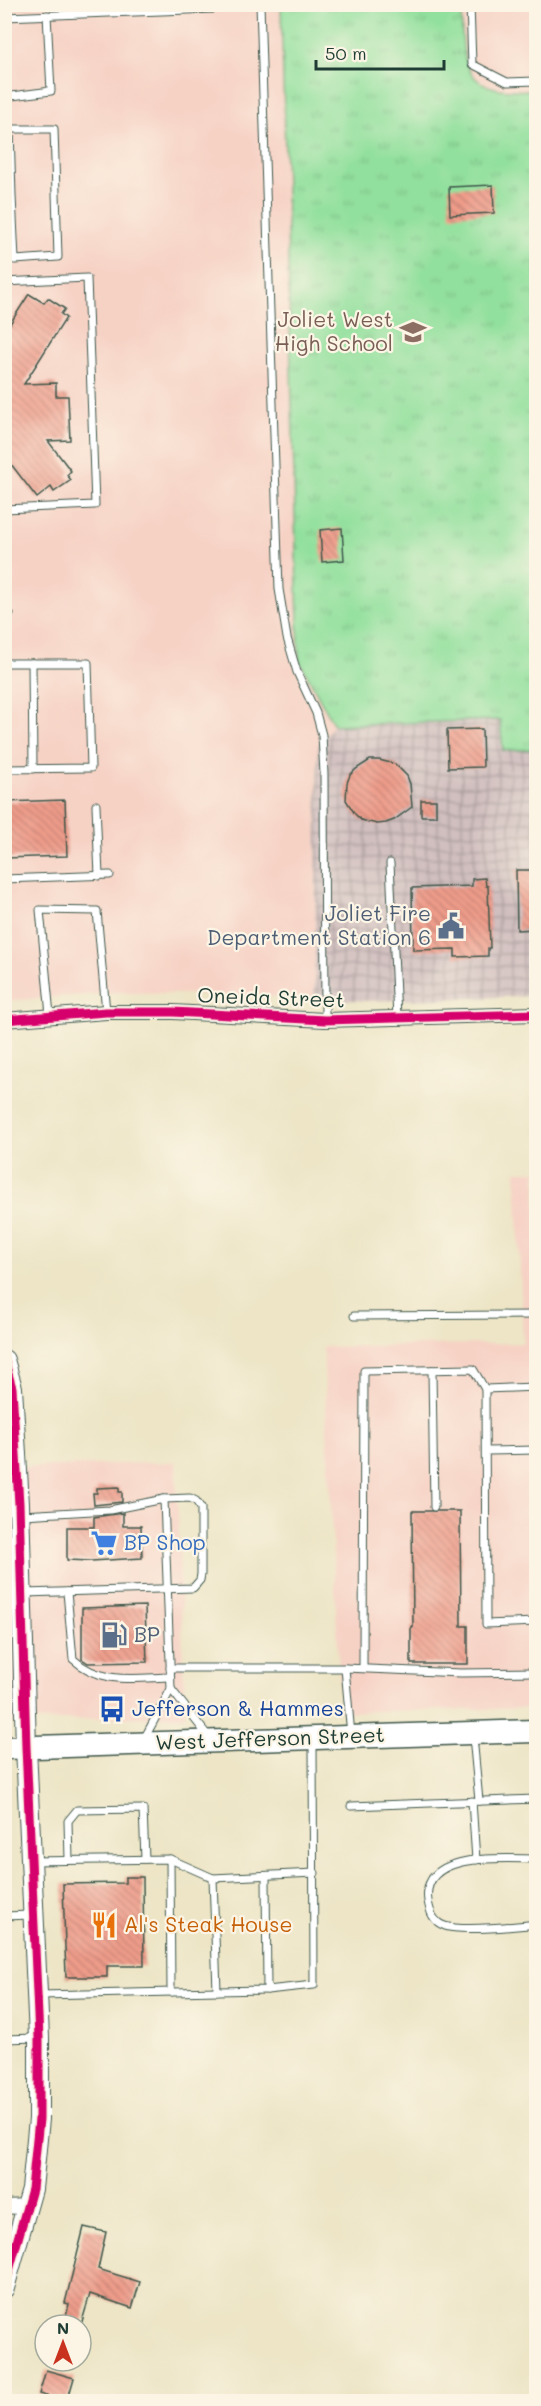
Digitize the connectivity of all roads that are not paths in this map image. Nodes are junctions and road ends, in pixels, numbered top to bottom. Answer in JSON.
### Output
{"nodes":[{"id":1,"x":260,"y":4,"type":"edge"},
{"id":2,"x":470,"y":4,"type":"edge"},
{"id":3,"x":214,"y":9,"type":"dead end"},
{"id":4,"x":47,"y":15,"type":"junction"},
{"id":5,"x":4,"y":17,"type":"edge"},
{"id":6,"x":537,"y":81,"type":"edge"},
{"id":7,"x":4,"y":97,"type":"edge"},
{"id":8,"x":8,"y":196,"type":"edge"},
{"id":9,"x":4,"y":282,"type":"edge"},
{"id":10,"x":4,"y":509,"type":"edge"},
{"id":11,"x":4,"y":663,"type":"edge"},
{"id":12,"x":32,"y":663,"type":"junction"},
{"id":13,"x":4,"y":769,"type":"edge"},
{"id":14,"x":33,"y":769,"type":"junction"},
{"id":15,"x":96,"y":805,"type":"dead end"},
{"id":16,"x":390,"y":863,"type":"dead end"},
{"id":17,"x":110,"y":875,"type":"dead end"},
{"id":18,"x":99,"y":876,"type":"junction"},
{"id":19,"x":4,"y":879,"type":"edge"},
{"id":20,"x":106,"y":1012,"type":"junction"},
{"id":21,"x":537,"y":1014,"type":"edge"},
{"id":22,"x":50,"y":1015,"type":"junction"},
{"id":23,"x":397,"y":1018,"type":"junction"},
{"id":24,"x":4,"y":1020,"type":"edge"},
{"id":25,"x":325,"y":1020,"type":"junction"},
{"id":26,"x":537,"y":1315,"type":"edge"},
{"id":27,"x":354,"y":1316,"type":"dead end"},
{"id":28,"x":4,"y":1360,"type":"edge"},
{"id":29,"x":432,"y":1370,"type":"junction"},
{"id":30,"x":537,"y":1387,"type":"edge"},
{"id":31,"x":485,"y":1389,"type":"junction"},
{"id":32,"x":536,"y":1450,"type":"edge"},
{"id":33,"x":487,"y":1451,"type":"junction"},
{"id":34,"x":537,"y":1456,"type":"edge"},
{"id":35,"x":164,"y":1499,"type":"junction"},
{"id":36,"x":434,"y":1507,"type":"dead end"},
{"id":37,"x":16,"y":1508,"type":"junction"},
{"id":38,"x":167,"y":1590,"type":"junction"},
{"id":39,"x":67,"y":1592,"type":"junction"},
{"id":40,"x":22,"y":1593,"type":"junction"},
{"id":41,"x":537,"y":1622,"type":"edge"},
{"id":42,"x":170,"y":1668,"type":"junction"},
{"id":43,"x":345,"y":1668,"type":"junction"},
{"id":44,"x":363,"y":1668,"type":"junction"},
{"id":45,"x":537,"y":1671,"type":"edge"},
{"id":46,"x":170,"y":1677,"type":"junction"},
{"id":47,"x":171,"y":1689,"type":"junction"},
{"id":48,"x":537,"y":1731,"type":"edge"},
{"id":49,"x":473,"y":1733,"type":"junction"},
{"id":50,"x":352,"y":1737,"type":"junction"},
{"id":51,"x":313,"y":1738,"type":"junction"},
{"id":52,"x":212,"y":1741,"type":"junction"},
{"id":53,"x":142,"y":1743,"type":"junction"},
{"id":54,"x":15,"y":1747,"type":"edge"},
{"id":55,"x":537,"y":1799,"type":"edge"},
{"id":56,"x":476,"y":1801,"type":"junction"},
{"id":57,"x":351,"y":1806,"type":"dead end"},
{"id":58,"x":170,"y":1858,"type":"junction"},
{"id":59,"x":145,"y":1859,"type":"junction"},
{"id":60,"x":537,"y":1859,"type":"edge"},
{"id":61,"x":69,"y":1860,"type":"junction"},
{"id":62,"x":476,"y":1860,"type":"junction"},
{"id":63,"x":32,"y":1861,"type":"junction"},
{"id":64,"x":315,"y":1873,"type":"junction"},
{"id":65,"x":266,"y":1877,"type":"junction"},
{"id":66,"x":213,"y":1878,"type":"junction"},
{"id":67,"x":34,"y":1915,"type":"junction"},
{"id":68,"x":4,"y":1916,"type":"edge"},
{"id":69,"x":537,"y":1924,"type":"edge"},
{"id":70,"x":267,"y":1990,"type":"junction"},
{"id":71,"x":216,"y":1991,"type":"junction"},
{"id":72,"x":171,"y":1992,"type":"junction"},
{"id":73,"x":37,"y":1995,"type":"junction"},
{"id":74,"x":39,"y":2038,"type":"junction"},
{"id":75,"x":4,"y":2039,"type":"edge"},
{"id":76,"x":27,"y":2206,"type":"junction"},
{"id":77,"x":4,"y":2207,"type":"edge"},
{"id":78,"x":4,"y":2288,"type":"edge"}],
"edges":[{"from":1,"to":25,"type":"lane"},
{"from":2,"to":6,"type":"lane"},
{"from":3,"to":4,"type":"lane"},
{"from":4,"to":5,"type":"lane"},
{"from":4,"to":7,"type":"lane"},
{"from":8,"to":8,"type":"lane"},
{"from":9,"to":10,"type":"lane"},
{"from":11,"to":12,"type":"lane"},
{"from":12,"to":14,"type":"lane"},
{"from":12,"to":14,"type":"lane"},
{"from":13,"to":14,"type":"lane"},
{"from":15,"to":18,"type":"lane"},
{"from":16,"to":23,"type":"lane"},
{"from":17,"to":18,"type":"lane"},
{"from":18,"to":19,"type":"lane"},
{"from":20,"to":22,"type":"street","name":"Oneida Street"},
{"from":20,"to":22,"type":"lane"},
{"from":20,"to":25,"type":"street","name":"Oneida Street"},
{"from":21,"to":23,"type":"street","name":"Oneida Street"},
{"from":22,"to":24,"type":"street","name":"Oneida Street"},
{"from":23,"to":25,"type":"street","name":"Oneida Street"},
{"from":26,"to":27,"type":"lane"},
{"from":28,"to":37,"type":"street"},
{"from":29,"to":31,"type":"lane"},
{"from":29,"to":36,"type":"lane"},
{"from":29,"to":44,"type":"lane"},
{"from":30,"to":31,"type":"lane"},
{"from":31,"to":33,"type":"lane"},
{"from":32,"to":33,"type":"lane"},
{"from":32,"to":34,"type":"lane"},
{"from":33,"to":41,"type":"lane"},
{"from":35,"to":37,"type":"lane"},
{"from":35,"to":38,"type":"lane"},
{"from":35,"to":38,"type":"lane"},
{"from":37,"to":40,"type":"street"},
{"from":38,"to":39,"type":"lane"},
{"from":38,"to":42,"type":"lane"},
{"from":39,"to":40,"type":"lane"},
{"from":39,"to":46,"type":"lane"},
{"from":40,"to":54,"type":"street"},
{"from":42,"to":43,"type":"lane"},
{"from":42,"to":46,"type":"lane"},
{"from":43,"to":44,"type":"lane"},
{"from":43,"to":50,"type":"lane"},
{"from":44,"to":45,"type":"lane"},
{"from":46,"to":47,"type":"lane"},
{"from":47,"to":52,"type":"lane"},
{"from":47,"to":53,"type":"lane"},
{"from":48,"to":49,"type":"main road","name":"West Jefferson Street"},
{"from":49,"to":50,"type":"main road","name":"West Jefferson Street"},
{"from":49,"to":56,"type":"lane"},
{"from":50,"to":51,"type":"main road","name":"West Jefferson Street"},
{"from":51,"to":52,"type":"main road","name":"West Jefferson Street"},
{"from":51,"to":64,"type":"lane"},
{"from":52,"to":53,"type":"main road","name":"West Jefferson Street"},
{"from":53,"to":54,"type":"main road","name":"West Jefferson Street"},
{"from":54,"to":63,"type":"street"},
{"from":55,"to":56,"type":"lane"},
{"from":56,"to":57,"type":"lane"},
{"from":56,"to":62,"type":"lane"},
{"from":58,"to":59,"type":"lane"},
{"from":58,"to":66,"type":"lane"},
{"from":58,"to":72,"type":"lane"},
{"from":59,"to":61,"type":"lane"},
{"from":59,"to":61,"type":"lane"},
{"from":60,"to":62,"type":"lane"},
{"from":61,"to":63,"type":"lane"},
{"from":62,"to":69,"type":"lane"},
{"from":63,"to":67,"type":"street"},
{"from":64,"to":65,"type":"lane"},
{"from":64,"to":70,"type":"lane"},
{"from":65,"to":66,"type":"lane"},
{"from":65,"to":70,"type":"lane"},
{"from":66,"to":71,"type":"lane"},
{"from":67,"to":68,"type":"lane"},
{"from":67,"to":73,"type":"street"},
{"from":70,"to":71,"type":"lane"},
{"from":71,"to":72,"type":"lane"},
{"from":72,"to":73,"type":"lane"},
{"from":73,"to":74,"type":"street"},
{"from":74,"to":75,"type":"lane"},
{"from":74,"to":76,"type":"street"},
{"from":76,"to":77,"type":"street"},
{"from":76,"to":78,"type":"street"}]}
